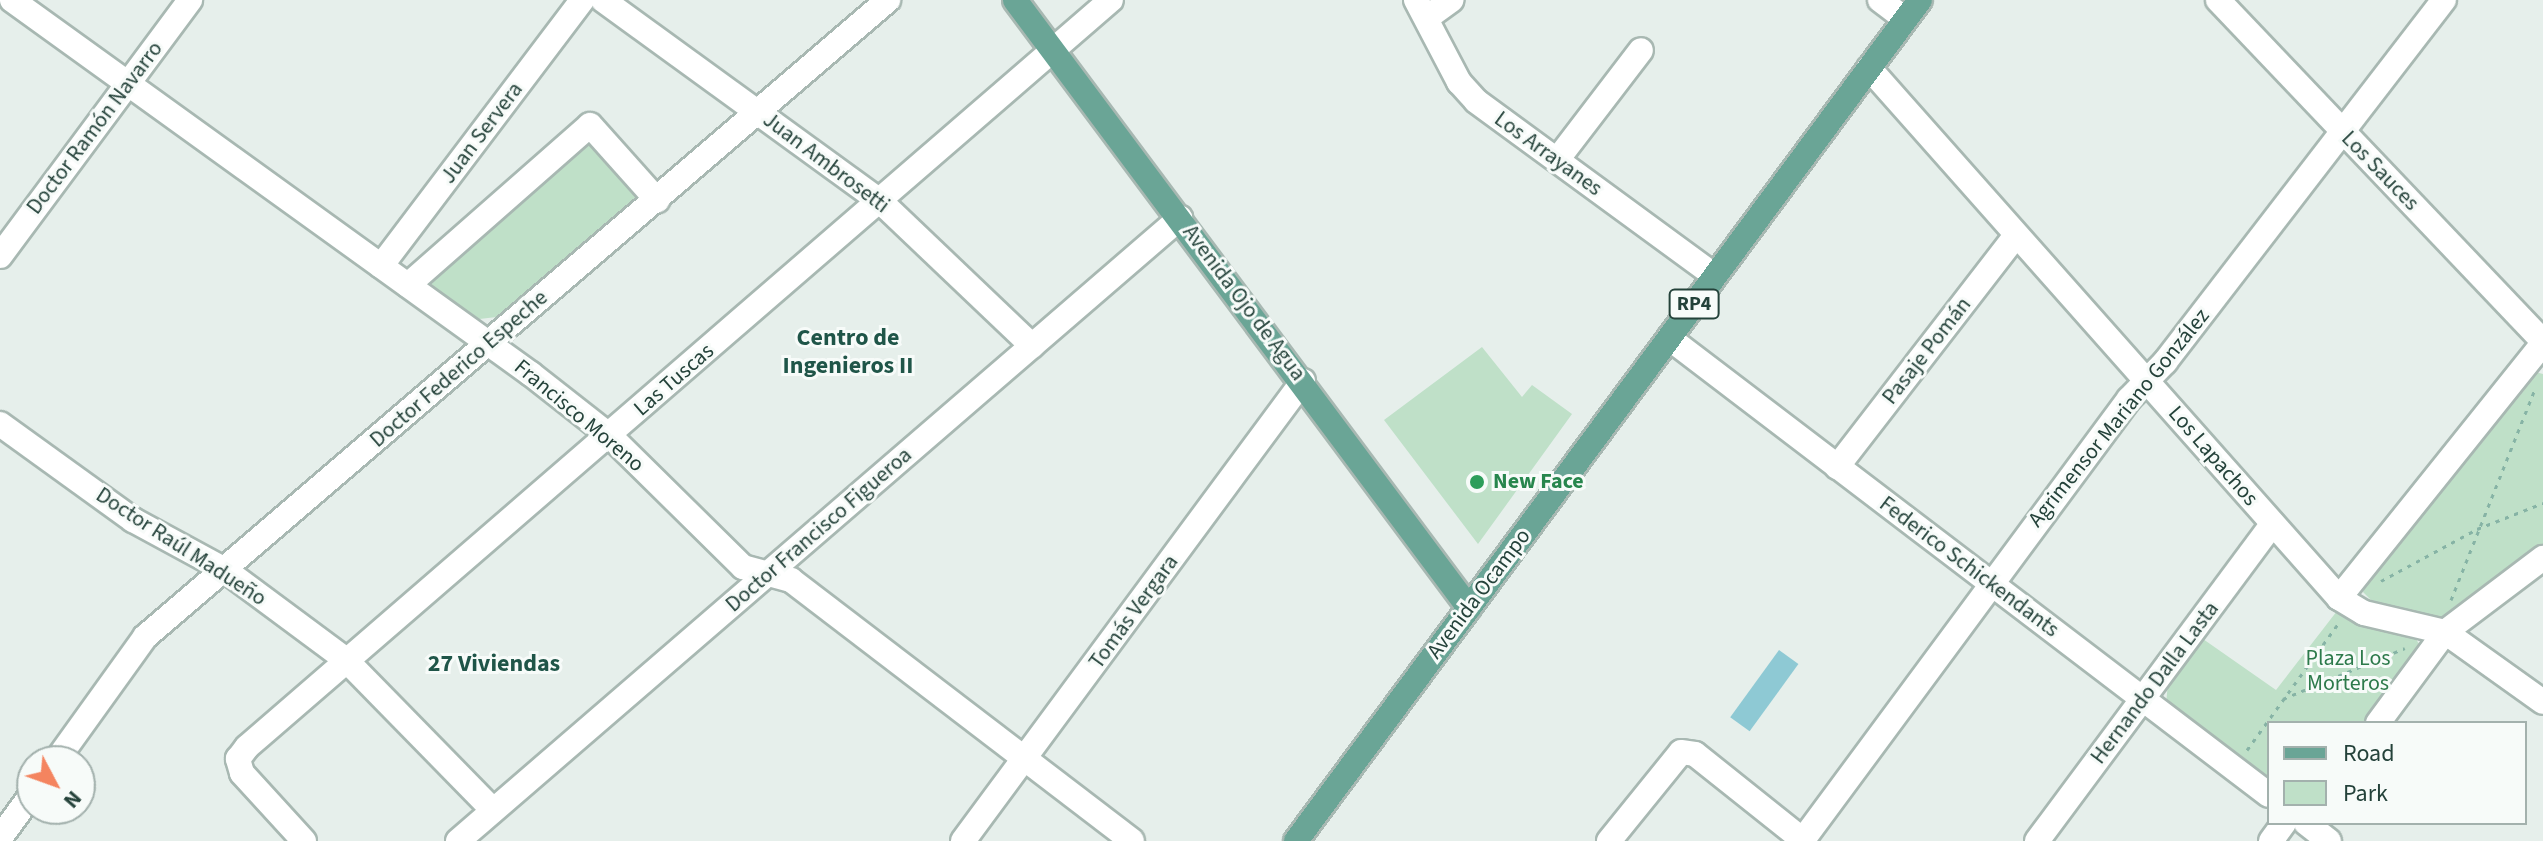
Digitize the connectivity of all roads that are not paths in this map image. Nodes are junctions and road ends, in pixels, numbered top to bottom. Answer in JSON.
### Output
{"nodes":[{"id":1,"x":12,"y":0,"type":"edge"},
{"id":2,"x":190,"y":0,"type":"edge"},
{"id":3,"x":582,"y":0,"type":"edge"},
{"id":4,"x":603,"y":0,"type":"edge"},
{"id":5,"x":888,"y":0,"type":"edge"},
{"id":6,"x":1015,"y":0,"type":"edge"},
{"id":7,"x":1111,"y":0,"type":"edge"},
{"id":8,"x":1451,"y":0,"type":"edge"},
{"id":9,"x":1880,"y":0,"type":"edge"},
{"id":10,"x":2218,"y":0,"type":"edge"},
{"id":11,"x":2444,"y":0,"type":"edge"},
{"id":12,"x":1422,"y":8,"type":"edge"},
{"id":13,"x":1913,"y":10,"type":"edge"},
{"id":14,"x":1641,"y":50,"type":"dead end"},
{"id":15,"x":1055,"y":52,"type":"junction"},
{"id":16,"x":1869,"y":68,"type":"junction"},
{"id":17,"x":127,"y":84,"type":"junction"},
{"id":18,"x":759,"y":113,"type":"junction"},
{"id":19,"x":2343,"y":132,"type":"junction"},
{"id":20,"x":1557,"y":160,"type":"junction"},
{"id":21,"x":657,"y":200,"type":"junction"},
{"id":22,"x":880,"y":201,"type":"junction"},
{"id":23,"x":1180,"y":218,"type":"junction"},
{"id":24,"x":2016,"y":235,"type":"junction"},
{"id":25,"x":0,"y":256,"type":"edge"},
{"id":26,"x":381,"y":266,"type":"junction"},
{"id":27,"x":1715,"y":276,"type":"junction"},
{"id":28,"x":408,"y":285,"type":"junction"},
{"id":29,"x":1669,"y":338,"type":"junction"},
{"id":30,"x":2543,"y":342,"type":"edge"},
{"id":31,"x":489,"y":343,"type":"junction"},
{"id":32,"x":1032,"y":346,"type":"junction"},
{"id":33,"x":1303,"y":381,"type":"junction"},
{"id":34,"x":2146,"y":381,"type":"junction"},
{"id":35,"x":0,"y":424,"type":"edge"},
{"id":36,"x":610,"y":436,"type":"junction"},
{"id":37,"x":1837,"y":467,"type":"junction"},
{"id":38,"x":2272,"y":524,"type":"junction"},
{"id":39,"x":2543,"y":558,"type":"edge"},
{"id":40,"x":225,"y":570,"type":"junction"},
{"id":41,"x":768,"y":573,"type":"junction"},
{"id":42,"x":1989,"y":583,"type":"junction"},
{"id":43,"x":2339,"y":598,"type":"junction"},
{"id":44,"x":1469,"y":608,"type":"junction"},
{"id":45,"x":2445,"y":632,"type":"junction"},
{"id":46,"x":346,"y":660,"type":"junction"},
{"id":47,"x":2143,"y":699,"type":"junction"},
{"id":48,"x":2543,"y":702,"type":"edge"},
{"id":49,"x":2379,"y":721,"type":"edge"},
{"id":50,"x":67,"y":745,"type":"edge"},
{"id":51,"x":1026,"y":759,"type":"junction"},
{"id":52,"x":2267,"y":793,"type":"edge"},
{"id":53,"x":493,"y":810,"type":"junction"},
{"id":54,"x":16,"y":816,"type":"edge"},
{"id":55,"x":2309,"y":825,"type":"edge"},
{"id":56,"x":0,"y":838,"type":"edge"},
{"id":57,"x":304,"y":841,"type":"edge"},
{"id":58,"x":458,"y":841,"type":"edge"},
{"id":59,"x":963,"y":841,"type":"edge"},
{"id":60,"x":1132,"y":841,"type":"edge"},
{"id":61,"x":1296,"y":841,"type":"edge"},
{"id":62,"x":1609,"y":841,"type":"edge"},
{"id":63,"x":1803,"y":841,"type":"edge"},
{"id":64,"x":2037,"y":841,"type":"edge"},
{"id":65,"x":2329,"y":841,"type":"edge"}],
"edges":[{"from":1,"to":17,"type":"street","name":"Francisco Moreno"},
{"from":2,"to":17,"type":"street","name":"Doctor Ramón Navarro"},
{"from":3,"to":26,"type":"street","name":"Juan Servera"},
{"from":4,"to":18,"type":"street","name":"Juan Ambrosetti"},
{"from":5,"to":18,"type":"street","name":"Doctor Federico Espeche"},
{"from":6,"to":15,"type":"main road","name":"Avenida Ojo de Agua"},
{"from":7,"to":15,"type":"street","name":"Las Tuscas"},
{"from":8,"to":12,"type":"street"},
{"from":9,"to":13,"type":"street"},
{"from":10,"to":19,"type":"street","name":"Los Sauces"},
{"from":11,"to":19,"type":"street","name":"Agrimensor Mariano González"},
{"from":12,"to":20,"type":"street","name":"Los Arrayanes"},
{"from":13,"to":16,"type":"main road","name":"Avenida Ocampo","number":"RP4"},
{"from":14,"to":20,"type":"street"},
{"from":15,"to":22,"type":"street","name":"Las Tuscas"},
{"from":15,"to":23,"type":"main road","name":"Avenida Ojo de Agua"},
{"from":16,"to":24,"type":"street","name":"Los Lapachos"},
{"from":16,"to":27,"type":"main road","name":"Avenida Ocampo","number":"RP4"},
{"from":17,"to":25,"type":"street","name":"Doctor Ramón Navarro"},
{"from":17,"to":26,"type":"street","name":"Francisco Moreno"},
{"from":18,"to":21,"type":"street","name":"Doctor Federico Espeche"},
{"from":18,"to":22,"type":"street","name":"Juan Ambrosetti"},
{"from":19,"to":30,"type":"street","name":"Los Sauces"},
{"from":19,"to":34,"type":"street","name":"Agrimensor Mariano González"},
{"from":20,"to":27,"type":"street","name":"Los Arrayanes"},
{"from":21,"to":28,"type":"street"},
{"from":21,"to":31,"type":"street","name":"Doctor Federico Espeche"},
{"from":22,"to":32,"type":"street","name":"Juan Ambrosetti"},
{"from":22,"to":36,"type":"street","name":"Las Tuscas"},
{"from":23,"to":32,"type":"street","name":"Doctor Francisco Figueroa"},
{"from":23,"to":33,"type":"main road","name":"Avenida Ojo de Agua"},
{"from":24,"to":34,"type":"street","name":"Los Lapachos"},
{"from":24,"to":37,"type":"street","name":"Pasaje Pomán"},
{"from":26,"to":28,"type":"street","name":"Francisco Moreno"},
{"from":27,"to":29,"type":"main road","name":"Avenida Ocampo","number":"RP4"},
{"from":28,"to":31,"type":"street","name":"Francisco Moreno"},
{"from":29,"to":37,"type":"street","name":"Federico Schickendants"},
{"from":29,"to":44,"type":"main road","name":"Avenida Ocampo","number":"RP4"},
{"from":30,"to":43,"type":"street"},
{"from":31,"to":36,"type":"street","name":"Francisco Moreno"},
{"from":31,"to":40,"type":"street","name":"Doctor Federico Espeche"},
{"from":32,"to":41,"type":"street","name":"Doctor Francisco Figueroa"},
{"from":33,"to":44,"type":"main road","name":"Avenida Ojo de Agua"},
{"from":33,"to":51,"type":"street","name":"Tomás Vergara"},
{"from":34,"to":38,"type":"street","name":"Los Lapachos"},
{"from":34,"to":42,"type":"street","name":"Agrimensor Mariano González"},
{"from":35,"to":40,"type":"street","name":"Doctor Raúl Madueño"},
{"from":36,"to":41,"type":"street","name":"Francisco Moreno"},
{"from":36,"to":46,"type":"street","name":"Las Tuscas"},
{"from":37,"to":42,"type":"street","name":"Federico Schickendants"},
{"from":38,"to":43,"type":"street","name":"Los Lapachos"},
{"from":38,"to":47,"type":"street","name":"Hernando Dalla Lasta"},
{"from":39,"to":45,"type":"street"},
{"from":40,"to":46,"type":"street","name":"Doctor Raúl Madueño"},
{"from":40,"to":50,"type":"street","name":"Doctor Federico Espeche"},
{"from":41,"to":51,"type":"street","name":"Francisco Moreno"},
{"from":41,"to":53,"type":"street","name":"Doctor Francisco Figueroa"},
{"from":42,"to":47,"type":"street","name":"Federico Schickendants"},
{"from":42,"to":63,"type":"street","name":"Agrimensor Mariano González"},
{"from":43,"to":45,"type":"street","name":"Los Lapachos"},
{"from":44,"to":61,"type":"main road","name":"Avenida Ocampo","number":"RP4"},
{"from":45,"to":48,"type":"street","name":"Los Lapachos"},
{"from":45,"to":49,"type":"street"},
{"from":46,"to":53,"type":"street","name":"Doctor Raúl Madueño"},
{"from":46,"to":57,"type":"street","name":"Las Tuscas"},
{"from":47,"to":52,"type":"street","name":"Federico Schickendants"},
{"from":47,"to":64,"type":"street","name":"Hernando Dalla Lasta"},
{"from":51,"to":59,"type":"street","name":"Tomás Vergara"},
{"from":51,"to":60,"type":"street","name":"Francisco Moreno"},
{"from":53,"to":58,"type":"street","name":"Doctor Francisco Figueroa"},
{"from":54,"to":56,"type":"street"},
{"from":55,"to":65,"type":"street"},
{"from":62,"to":63,"type":"street"}]}
